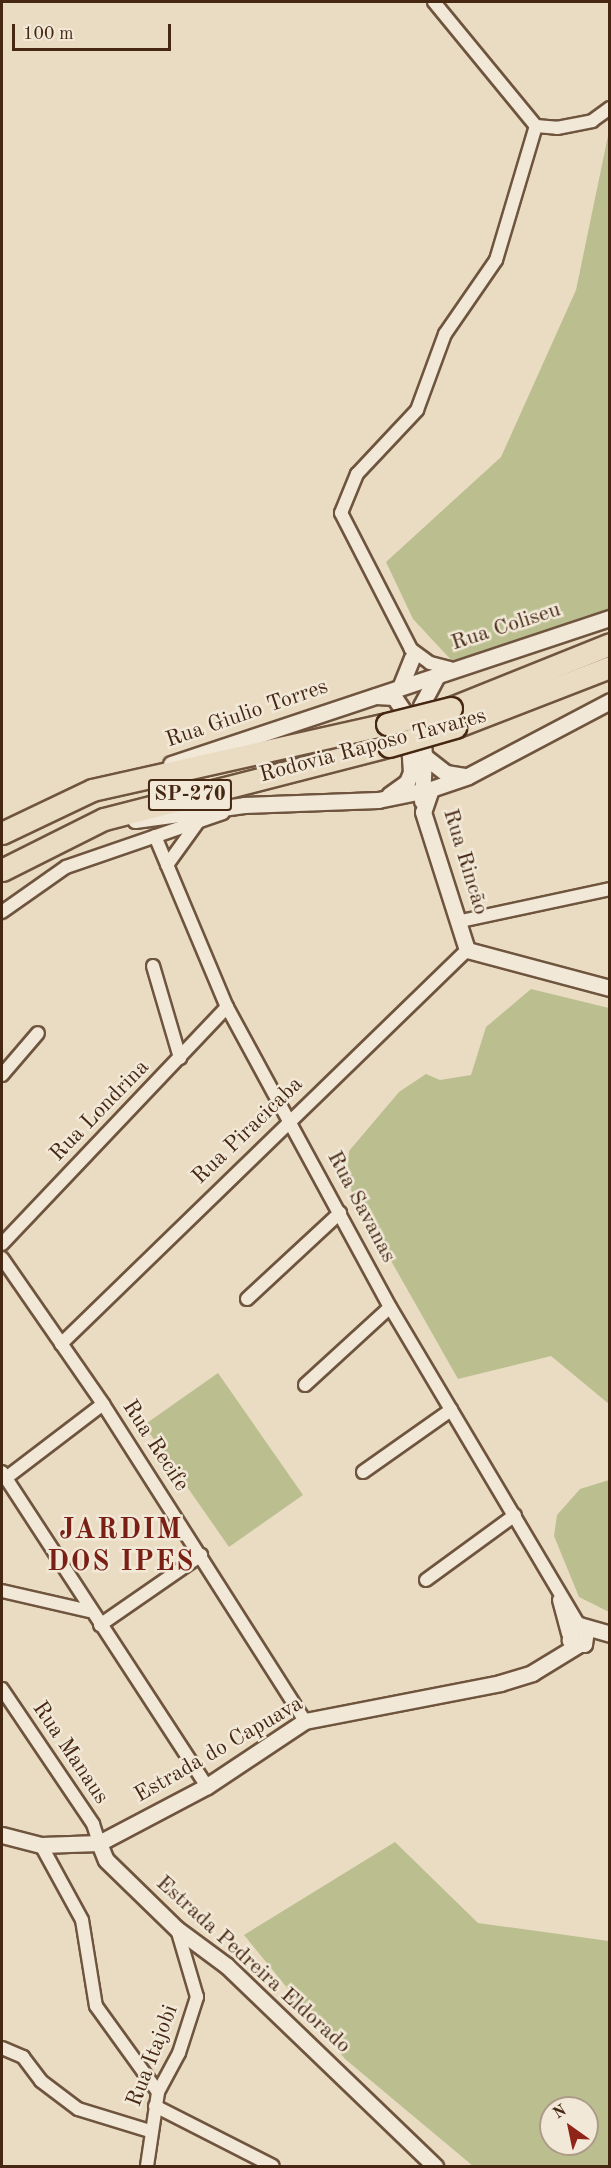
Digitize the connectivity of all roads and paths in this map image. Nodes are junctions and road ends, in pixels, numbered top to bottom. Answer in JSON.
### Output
{"nodes":[{"id":1,"x":434,"y":2,"type":"edge"},
{"id":2,"x":609,"y":108,"type":"edge"},
{"id":3,"x":536,"y":126,"type":"junction"},
{"id":4,"x":609,"y":618,"type":"edge"},
{"id":5,"x":609,"y":644,"type":"edge"},
{"id":6,"x":412,"y":653,"type":"junction"},
{"id":7,"x":609,"y":667,"type":"edge"},
{"id":8,"x":445,"y":670,"type":"junction"},
{"id":9,"x":416,"y":680,"type":"junction"},
{"id":10,"x":401,"y":685,"type":"junction"},
{"id":11,"x":370,"y":696,"type":"junction"},
{"id":12,"x":609,"y":701,"type":"edge"},
{"id":13,"x":421,"y":706,"type":"junction"},
{"id":14,"x":453,"y":717,"type":"junction"},
{"id":15,"x":424,"y":756,"type":"junction"},
{"id":16,"x":468,"y":776,"type":"junction"},
{"id":17,"x":92,"y":790,"type":"junction"},
{"id":18,"x":426,"y":790,"type":"junction"},
{"id":19,"x":400,"y":796,"type":"junction"},
{"id":20,"x":378,"y":800,"type":"junction"},
{"id":21,"x":244,"y":806,"type":"junction"},
{"id":22,"x":423,"y":812,"type":"junction"},
{"id":23,"x":198,"y":821,"type":"junction"},
{"id":24,"x":2,"y":832,"type":"edge"},
{"id":25,"x":65,"y":835,"type":"junction"},
{"id":26,"x":155,"y":836,"type":"junction"},
{"id":27,"x":167,"y":865,"type":"junction"},
{"id":28,"x":2,"y":870,"type":"edge"},
{"id":29,"x":609,"y":890,"type":"edge"},
{"id":30,"x":2,"y":912,"type":"edge"},
{"id":31,"x":461,"y":921,"type":"junction"},
{"id":32,"x":467,"y":950,"type":"junction"},
{"id":33,"x":153,"y":966,"type":"dead end"},
{"id":34,"x":609,"y":988,"type":"edge"},
{"id":35,"x":227,"y":1008,"type":"junction"},
{"id":36,"x":38,"y":1033,"type":"dead end"},
{"id":37,"x":180,"y":1058,"type":"junction"},
{"id":38,"x":2,"y":1075,"type":"edge"},
{"id":39,"x":291,"y":1117,"type":"junction"},
{"id":40,"x":340,"y":1214,"type":"junction"},
{"id":41,"x":2,"y":1244,"type":"edge"},
{"id":42,"x":2,"y":1258,"type":"edge"},
{"id":43,"x":247,"y":1299,"type":"dead end"},
{"id":44,"x":390,"y":1307,"type":"junction"},
{"id":45,"x":61,"y":1344,"type":"junction"},
{"id":46,"x":305,"y":1384,"type":"dead end"},
{"id":47,"x":103,"y":1404,"type":"junction"},
{"id":48,"x":452,"y":1410,"type":"junction"},
{"id":49,"x":363,"y":1472,"type":"dead end"},
{"id":50,"x":4,"y":1475,"type":"edge"},
{"id":51,"x":514,"y":1515,"type":"junction"},
{"id":52,"x":201,"y":1555,"type":"junction"},
{"id":53,"x":426,"y":1580,"type":"dead end"},
{"id":54,"x":2,"y":1591,"type":"edge"},
{"id":55,"x":89,"y":1611,"type":"junction"},
{"id":56,"x":100,"y":1625,"type":"junction"},
{"id":57,"x":578,"y":1635,"type":"junction"},
{"id":58,"x":609,"y":1635,"type":"edge"},
{"id":59,"x":2,"y":1689,"type":"edge"},
{"id":60,"x":304,"y":1721,"type":"junction"},
{"id":61,"x":207,"y":1786,"type":"junction"},
{"id":62,"x":2,"y":1835,"type":"edge"},
{"id":63,"x":99,"y":1843,"type":"junction"},
{"id":64,"x":41,"y":1845,"type":"junction"},
{"id":65,"x":177,"y":1929,"type":"junction"},
{"id":66,"x":2,"y":2048,"type":"edge"},
{"id":67,"x":158,"y":2092,"type":"junction"},
{"id":68,"x":155,"y":2106,"type":"junction"},
{"id":69,"x":150,"y":2131,"type":"junction"},
{"id":70,"x":147,"y":2166,"type":"edge"},
{"id":71,"x":273,"y":2166,"type":"edge"},
{"id":72,"x":435,"y":2166,"type":"edge"}],
"edges":[{"from":1,"to":3,"type":"street"},
{"from":2,"to":3,"type":"street"},
{"from":3,"to":6,"type":"street"},
{"from":4,"to":8,"type":"street","name":"Rua Coliseu"},
{"from":5,"to":14,"type":"highway","name":"Rodovia Raposo Tavares","number":"SP-270"},
{"from":6,"to":8,"type":"street"},
{"from":6,"to":9,"type":"street"},
{"from":6,"to":10,"type":"street"},
{"from":7,"to":14,"type":"highway","name":"Rodovia Raposo Tavares","number":"SP-270"},
{"from":8,"to":9,"type":"street","name":"Rua Coliseu"},
{"from":8,"to":13,"type":"street"},
{"from":9,"to":10,"type":"street","name":"Rua Giulio Torres"},
{"from":9,"to":13,"type":"street","name":"Rua Rincão"},
{"from":10,"to":11,"type":"street","name":"Rua Giulio Torres"},
{"from":11,"to":17,"type":"street","name":"Rua Giulio Torres"},
{"from":11,"to":20,"type":"street"},
{"from":12,"to":16,"type":"street"},
{"from":13,"to":15,"type":"street","name":"Rua Rincão"},
{"from":14,"to":17,"type":"highway","name":"Rodovia Raposo Tavares","number":"SP-270","bridge":true},
{"from":14,"to":25,"type":"highway","name":"Rodovia Raposo Tavares","number":"SP-270","bridge":true},
{"from":15,"to":16,"type":"street"},
{"from":15,"to":18,"type":"street","name":"Rua Rincão"},
{"from":16,"to":18,"type":"street"},
{"from":17,"to":24,"type":"highway","name":"Rodovia Raposo Tavares","number":"SP-270"},
{"from":18,"to":19,"type":"street"},
{"from":18,"to":22,"type":"street","name":"Rua Rincão"},
{"from":19,"to":20,"type":"street"},
{"from":19,"to":22,"type":"street"},
{"from":20,"to":21,"type":"street"},
{"from":21,"to":23,"type":"street"},
{"from":21,"to":25,"type":"street"},
{"from":22,"to":31,"type":"street","name":"Rua Rincão"},
{"from":23,"to":26,"type":"street"},
{"from":23,"to":27,"type":"street"},
{"from":25,"to":28,"type":"highway","name":"Rodovia Raposo Tavares","number":"SP-270"},
{"from":26,"to":27,"type":"street","name":"Rua Savanas"},
{"from":26,"to":30,"type":"street"},
{"from":27,"to":35,"type":"street","name":"Rua Savanas"},
{"from":29,"to":31,"type":"street"},
{"from":31,"to":32,"type":"street","name":"Rua Rincão"},
{"from":32,"to":34,"type":"street"},
{"from":32,"to":39,"type":"street","name":"Rua Piracicaba"},
{"from":33,"to":37,"type":"street"},
{"from":35,"to":37,"type":"street","name":"Rua Londrina"},
{"from":35,"to":39,"type":"street","name":"Rua Savanas"},
{"from":36,"to":38,"type":"street"},
{"from":37,"to":41,"type":"street","name":"Rua Londrina"},
{"from":39,"to":40,"type":"street","name":"Rua Savanas"},
{"from":39,"to":45,"type":"street","name":"Rua Piracicaba"},
{"from":40,"to":43,"type":"street"},
{"from":40,"to":44,"type":"street","name":"Rua Savanas"},
{"from":42,"to":45,"type":"street","name":"Rua Recife"},
{"from":44,"to":46,"type":"street"},
{"from":44,"to":48,"type":"street","name":"Rua Savanas"},
{"from":45,"to":47,"type":"street","name":"Rua Recife"},
{"from":47,"to":50,"type":"street"},
{"from":47,"to":52,"type":"street","name":"Rua Recife"},
{"from":48,"to":49,"type":"street"},
{"from":48,"to":51,"type":"street","name":"Rua Savanas"},
{"from":50,"to":55,"type":"street"},
{"from":51,"to":53,"type":"street"},
{"from":51,"to":57,"type":"street","name":"Rua Savanas"},
{"from":52,"to":56,"type":"street"},
{"from":52,"to":60,"type":"street","name":"Rua Recife"},
{"from":54,"to":55,"type":"street"},
{"from":55,"to":56,"type":"street"},
{"from":56,"to":61,"type":"street"},
{"from":57,"to":58,"type":"street"},
{"from":57,"to":60,"type":"street","name":"Estrada do Capuava"},
{"from":59,"to":63,"type":"street","name":"Rua Manaus"},
{"from":60,"to":61,"type":"street","name":"Estrada do Capuava"},
{"from":61,"to":63,"type":"street","name":"Estrada do Capuava"},
{"from":62,"to":64,"type":"street","name":"Estrada do Capuava"},
{"from":63,"to":64,"type":"street","name":"Estrada do Capuava"},
{"from":63,"to":65,"type":"street","name":"Estrada Pedreira Eldorado"},
{"from":64,"to":67,"type":"street"},
{"from":65,"to":67,"type":"street","name":"Rua Itajobi"},
{"from":65,"to":72,"type":"street","name":"Estrada Pedreira Eldorado"},
{"from":66,"to":69,"type":"street"},
{"from":67,"to":68,"type":"street","name":"Rua Itajobi"},
{"from":68,"to":69,"type":"street","name":"Rua Itajobi"},
{"from":68,"to":71,"type":"street"},
{"from":69,"to":70,"type":"street","name":"Rua Itajobi"}]}
